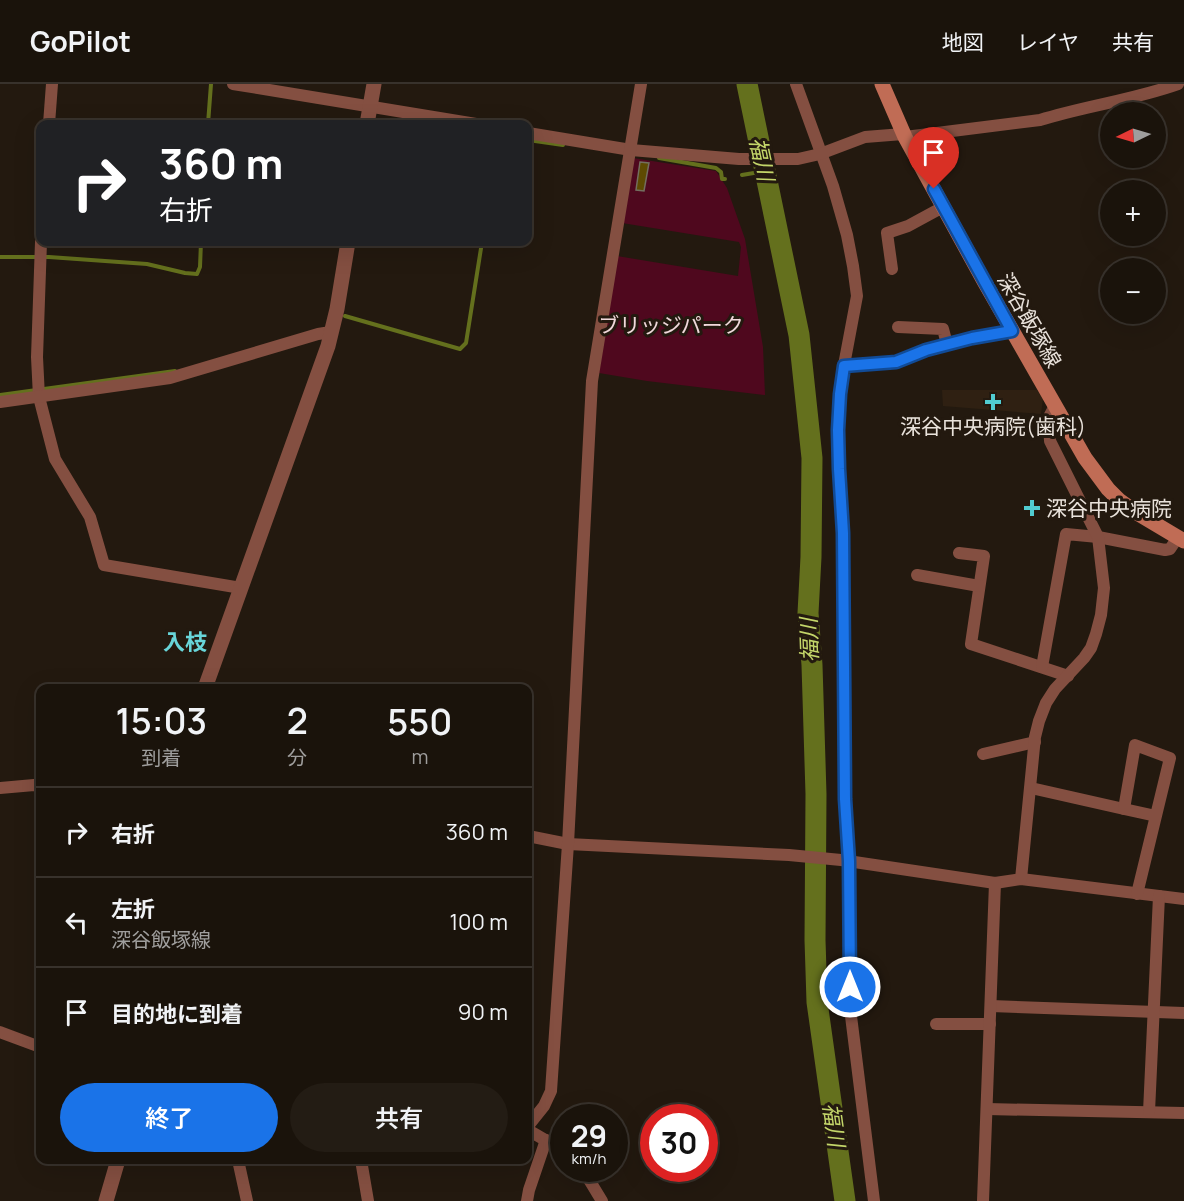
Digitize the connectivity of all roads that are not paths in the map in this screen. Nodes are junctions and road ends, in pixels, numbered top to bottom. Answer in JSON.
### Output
{"nodes":[{"id":1,"x":52,"y":84,"type":"edge"},
{"id":2,"x":233,"y":84,"type":"edge"},
{"id":3,"x":374,"y":84,"type":"edge"},
{"id":4,"x":641,"y":84,"type":"edge"},
{"id":5,"x":796,"y":84,"type":"edge"},
{"id":6,"x":882,"y":84,"type":"edge"},
{"id":7,"x":1178,"y":84,"type":"edge"},
{"id":8,"x":370,"y":107,"type":"junction"},
{"id":9,"x":50,"y":120,"type":"edge"},
{"id":10,"x":368,"y":120,"type":"edge"},
{"id":11,"x":451,"y":120,"type":"edge"},
{"id":12,"x":532,"y":134,"type":"edge"},
{"id":13,"x":904,"y":136,"type":"junction"},
{"id":14,"x":631,"y":150,"type":"junction"},
{"id":15,"x":820,"y":154,"type":"junction"},
{"id":16,"x":943,"y":207,"type":"junction"},
{"id":17,"x":41,"y":246,"type":"edge"},
{"id":18,"x":347,"y":246,"type":"edge"},
{"id":19,"x":892,"y":268,"type":"dead end"},
{"id":20,"x":898,"y":327,"type":"dead end"},
{"id":21,"x":1012,"y":331,"type":"junction"},
{"id":22,"x":331,"y":332,"type":"junction"},
{"id":23,"x":947,"y":344,"type":"junction"},
{"id":24,"x":844,"y":366,"type":"junction"},
{"id":25,"x":39,"y":397,"type":"junction"},
{"id":26,"x":0,"y":402,"type":"edge"},
{"id":27,"x":1055,"y":406,"type":"junction"},
{"id":28,"x":1098,"y":537,"type":"junction"},
{"id":29,"x":1181,"y":539,"type":"edge"},
{"id":30,"x":959,"y":553,"type":"dead end"},
{"id":31,"x":917,"y":575,"type":"dead end"},
{"id":32,"x":979,"y":586,"type":"junction"},
{"id":33,"x":242,"y":588,"type":"junction"},
{"id":34,"x":1042,"y":667,"type":"junction"},
{"id":35,"x":1068,"y":676,"type":"junction"},
{"id":36,"x":206,"y":684,"type":"edge"},
{"id":37,"x":1035,"y":742,"type":"junction"},
{"id":38,"x":983,"y":754,"type":"dead end"},
{"id":39,"x":36,"y":786,"type":"edge"},
{"id":40,"x":0,"y":788,"type":"edge"},
{"id":41,"x":1030,"y":788,"type":"junction"},
{"id":42,"x":1124,"y":809,"type":"junction"},
{"id":43,"x":1156,"y":816,"type":"junction"},
{"id":44,"x":532,"y":837,"type":"edge"},
{"id":45,"x":568,"y":844,"type":"junction"},
{"id":46,"x":845,"y":861,"type":"junction"},
{"id":47,"x":1021,"y":879,"type":"junction"},
{"id":48,"x":995,"y":883,"type":"junction"},
{"id":49,"x":1137,"y":894,"type":"junction"},
{"id":50,"x":1159,"y":896,"type":"junction"},
{"id":51,"x":1184,"y":899,"type":"edge"},
{"id":52,"x":991,"y":1006,"type":"junction"},
{"id":53,"x":1154,"y":1011,"type":"junction"},
{"id":54,"x":1184,"y":1013,"type":"edge"},
{"id":55,"x":936,"y":1024,"type":"dead end"},
{"id":56,"x":990,"y":1024,"type":"junction"},
{"id":57,"x":0,"y":1032,"type":"edge"},
{"id":58,"x":36,"y":1046,"type":"edge"},
{"id":59,"x":987,"y":1109,"type":"junction"},
{"id":60,"x":1149,"y":1112,"type":"junction"},
{"id":61,"x":1184,"y":1113,"type":"edge"},
{"id":62,"x":532,"y":1122,"type":"edge"},
{"id":63,"x":532,"y":1131,"type":"edge"},
{"id":64,"x":546,"y":1140,"type":"junction"},
{"id":65,"x":550,"y":1142,"type":"edge"},
{"id":66,"x":117,"y":1164,"type":"edge"},
{"id":67,"x":239,"y":1164,"type":"edge"},
{"id":68,"x":362,"y":1164,"type":"edge"},
{"id":69,"x":590,"y":1182,"type":"edge"},
{"id":70,"x":106,"y":1201,"type":"edge"},
{"id":71,"x":247,"y":1201,"type":"edge"},
{"id":72,"x":368,"y":1201,"type":"edge"},
{"id":73,"x":527,"y":1201,"type":"edge"},
{"id":74,"x":602,"y":1201,"type":"edge"},
{"id":75,"x":874,"y":1201,"type":"edge"},
{"id":76,"x":983,"y":1201,"type":"edge"}],
"edges":[{"from":1,"to":9,"type":"street"},
{"from":2,"to":8,"type":"street"},
{"from":3,"to":8,"type":"street"},
{"from":4,"to":14,"type":"street"},
{"from":5,"to":15,"type":"street"},
{"from":6,"to":13,"type":"main road","name":"深谷飯塚線"},
{"from":7,"to":13,"type":"street"},
{"from":8,"to":10,"type":"street"},
{"from":8,"to":11,"type":"street"},
{"from":12,"to":14,"type":"street"},
{"from":13,"to":15,"type":"street"},
{"from":13,"to":16,"type":"main road","name":"深谷飯塚線"},
{"from":14,"to":15,"type":"street"},
{"from":14,"to":45,"type":"street"},
{"from":15,"to":24,"type":"street"},
{"from":16,"to":19,"type":"street"},
{"from":16,"to":21,"type":"main road","name":"深谷飯塚線"},
{"from":17,"to":25,"type":"street"},
{"from":18,"to":22,"type":"street"},
{"from":20,"to":23,"type":"street"},
{"from":21,"to":23,"type":"street"},
{"from":21,"to":27,"type":"main road","name":"深谷飯塚線"},
{"from":22,"to":25,"type":"street"},
{"from":22,"to":33,"type":"street"},
{"from":23,"to":24,"type":"street"},
{"from":24,"to":46,"type":"street"},
{"from":25,"to":26,"type":"street"},
{"from":25,"to":33,"type":"street"},
{"from":27,"to":28,"type":"street"},
{"from":27,"to":29,"type":"main road","name":"深谷飯塚線"},
{"from":28,"to":29,"type":"street"},
{"from":28,"to":34,"type":"street"},
{"from":28,"to":35,"type":"street"},
{"from":30,"to":32,"type":"street"},
{"from":31,"to":32,"type":"street"},
{"from":32,"to":34,"type":"street"},
{"from":33,"to":36,"type":"street"},
{"from":34,"to":35,"type":"street"},
{"from":35,"to":37,"type":"street"},
{"from":37,"to":38,"type":"street"},
{"from":37,"to":41,"type":"street"},
{"from":39,"to":40,"type":"street"},
{"from":41,"to":42,"type":"street"},
{"from":41,"to":47,"type":"street"},
{"from":42,"to":43,"type":"street"},
{"from":42,"to":43,"type":"street"},
{"from":43,"to":49,"type":"street"},
{"from":44,"to":45,"type":"street"},
{"from":45,"to":46,"type":"street"},
{"from":45,"to":62,"type":"street"},
{"from":46,"to":48,"type":"street"},
{"from":46,"to":75,"type":"street"},
{"from":47,"to":48,"type":"street"},
{"from":47,"to":49,"type":"street"},
{"from":48,"to":52,"type":"street"},
{"from":49,"to":50,"type":"street"},
{"from":50,"to":51,"type":"street"},
{"from":50,"to":53,"type":"street"},
{"from":52,"to":53,"type":"street"},
{"from":52,"to":56,"type":"street"},
{"from":53,"to":54,"type":"street"},
{"from":53,"to":60,"type":"street"},
{"from":55,"to":56,"type":"street"},
{"from":56,"to":59,"type":"street"},
{"from":57,"to":58,"type":"street"},
{"from":59,"to":60,"type":"street"},
{"from":59,"to":76,"type":"street"},
{"from":60,"to":61,"type":"street"},
{"from":63,"to":64,"type":"street"},
{"from":64,"to":65,"type":"street"},
{"from":64,"to":73,"type":"street"},
{"from":66,"to":70,"type":"street"},
{"from":67,"to":71,"type":"street"},
{"from":68,"to":72,"type":"street"},
{"from":69,"to":74,"type":"street"}]}
